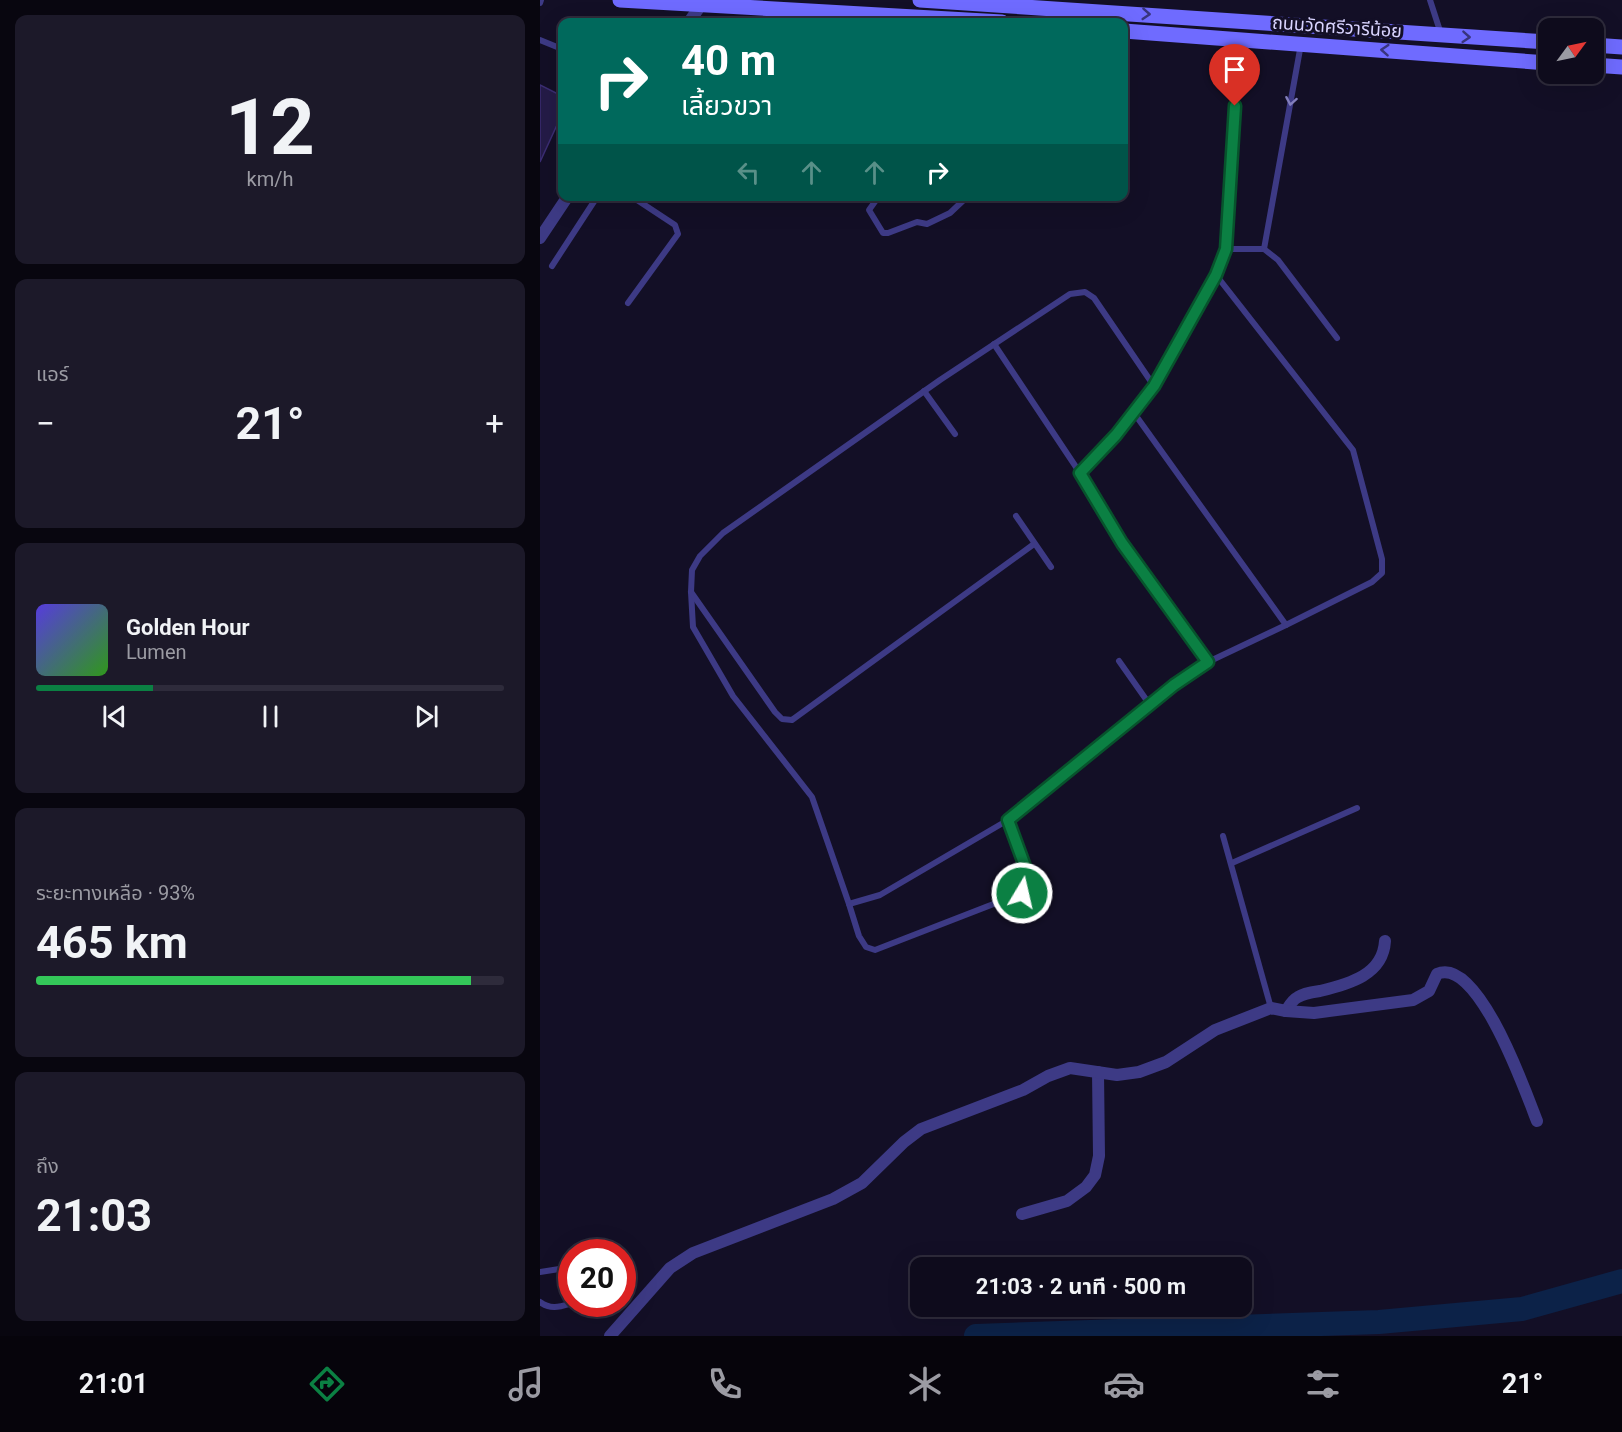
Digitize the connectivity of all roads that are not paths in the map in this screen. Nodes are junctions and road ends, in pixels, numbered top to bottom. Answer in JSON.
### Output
{"nodes":[{"id":1,"x":620,"y":0,"type":"edge"},
{"id":2,"x":920,"y":0,"type":"edge"},
{"id":3,"x":1430,"y":0,"type":"edge"},
{"id":4,"x":733,"y":4,"type":"edge"},
{"id":5,"x":700,"y":5,"type":"junction"},
{"id":6,"x":691,"y":18,"type":"edge"},
{"id":7,"x":884,"y":18,"type":"edge"},
{"id":8,"x":1128,"y":31,"type":"edge"},
{"id":9,"x":1441,"y":35,"type":"junction"},
{"id":10,"x":1239,"y":39,"type":"junction"},
{"id":11,"x":540,"y":40,"type":"edge"},
{"id":12,"x":1538,"y":41,"type":"edge"},
{"id":13,"x":1301,"y":44,"type":"junction"},
{"id":14,"x":1604,"y":46,"type":"edge"},
{"id":15,"x":558,"y":47,"type":"edge"},
{"id":16,"x":1622,"y":47,"type":"edge"},
{"id":17,"x":1538,"y":62,"type":"edge"},
{"id":18,"x":1604,"y":66,"type":"edge"},
{"id":19,"x":1622,"y":67,"type":"edge"},
{"id":20,"x":565,"y":201,"type":"edge"},
{"id":21,"x":592,"y":201,"type":"edge"},
{"id":22,"x":639,"y":201,"type":"edge"},
{"id":23,"x":875,"y":201,"type":"edge"},
{"id":24,"x":963,"y":201,"type":"edge"},
{"id":25,"x":540,"y":238,"type":"edge"},
{"id":26,"x":1226,"y":249,"type":"junction"},
{"id":27,"x":1264,"y":249,"type":"junction"},
{"id":28,"x":552,"y":266,"type":"dead end"},
{"id":29,"x":1216,"y":275,"type":"junction"},
{"id":30,"x":628,"y":303,"type":"dead end"},
{"id":31,"x":1337,"y":338,"type":"dead end"},
{"id":32,"x":994,"y":344,"type":"junction"},
{"id":33,"x":1154,"y":386,"type":"junction"},
{"id":34,"x":924,"y":391,"type":"junction"},
{"id":35,"x":1134,"y":413,"type":"junction"},
{"id":36,"x":955,"y":434,"type":"dead end"},
{"id":37,"x":1080,"y":473,"type":"junction"},
{"id":38,"x":1016,"y":516,"type":"dead end"},
{"id":39,"x":1034,"y":544,"type":"junction"},
{"id":40,"x":1051,"y":567,"type":"dead end"},
{"id":41,"x":690,"y":592,"type":"junction"},
{"id":42,"x":1286,"y":624,"type":"junction"},
{"id":43,"x":1119,"y":661,"type":"dead end"},
{"id":44,"x":1208,"y":662,"type":"junction"},
{"id":45,"x":1150,"y":705,"type":"junction"},
{"id":46,"x":1357,"y":808,"type":"dead end"},
{"id":47,"x":1008,"y":820,"type":"junction"},
{"id":48,"x":1223,"y":836,"type":"dead end"},
{"id":49,"x":1232,"y":863,"type":"junction"},
{"id":50,"x":849,"y":904,"type":"junction"},
{"id":51,"x":1385,"y":941,"type":"dead end"},
{"id":52,"x":1271,"y":1008,"type":"junction"},
{"id":53,"x":1286,"y":1011,"type":"junction"},
{"id":54,"x":1098,"y":1072,"type":"junction"},
{"id":55,"x":1537,"y":1120,"type":"dead end"},
{"id":56,"x":1022,"y":1214,"type":"dead end"},
{"id":57,"x":558,"y":1269,"type":"edge"},
{"id":58,"x":540,"y":1272,"type":"edge"},
{"id":59,"x":540,"y":1302,"type":"edge"},
{"id":60,"x":558,"y":1307,"type":"edge"},
{"id":61,"x":612,"y":1335,"type":"edge"}],
"edges":[{"from":1,"to":5,"type":"main road"},
{"from":2,"to":9,"type":"main road","name":"ถนนวัดศรีวารีน้อย","one_way":true},
{"from":3,"to":9,"type":"lane"},
{"from":4,"to":5,"type":"main road"},
{"from":4,"to":7,"type":"main road"},
{"from":5,"to":6,"type":"street"},
{"from":8,"to":10,"type":"main road","name":"ถนนวัดศรีวารีน้อย"},
{"from":9,"to":12,"type":"main road","name":"ถนนวัดศรีวารีน้อย","one_way":true},
{"from":10,"to":13,"type":"main road","name":"ถนนวัดศรีวารีน้อย"},
{"from":10,"to":26,"type":"lane"},
{"from":11,"to":15,"type":"lane"},
{"from":17,"to":13,"type":"main road","name":"ถนนวัดศรีวารีน้อย","one_way":true},
{"from":13,"to":27,"type":"lane","one_way":true},
{"from":14,"to":16,"type":"main road"},
{"from":18,"to":19,"type":"main road"},
{"from":20,"to":25,"type":"street"},
{"from":21,"to":28,"type":"lane"},
{"from":22,"to":30,"type":"lane"},
{"from":23,"to":24,"type":"lane"},
{"from":26,"to":27,"type":"lane"},
{"from":26,"to":29,"type":"lane"},
{"from":27,"to":31,"type":"lane"},
{"from":29,"to":33,"type":"lane"},
{"from":29,"to":42,"type":"lane"},
{"from":32,"to":33,"type":"lane"},
{"from":32,"to":34,"type":"lane"},
{"from":32,"to":37,"type":"lane"},
{"from":33,"to":35,"type":"lane"},
{"from":34,"to":36,"type":"lane"},
{"from":34,"to":41,"type":"lane"},
{"from":35,"to":37,"type":"lane"},
{"from":35,"to":42,"type":"lane"},
{"from":37,"to":44,"type":"lane"},
{"from":38,"to":39,"type":"lane"},
{"from":39,"to":40,"type":"lane"},
{"from":39,"to":41,"type":"lane"},
{"from":41,"to":50,"type":"lane"},
{"from":42,"to":44,"type":"lane"},
{"from":43,"to":45,"type":"lane"},
{"from":44,"to":45,"type":"lane"},
{"from":45,"to":47,"type":"lane"},
{"from":46,"to":49,"type":"lane"},
{"from":47,"to":50,"type":"lane"},
{"from":47,"to":50,"type":"lane"},
{"from":48,"to":49,"type":"lane"},
{"from":49,"to":52,"type":"lane"},
{"from":51,"to":53,"type":"street"},
{"from":52,"to":53,"type":"street"},
{"from":52,"to":54,"type":"street"},
{"from":53,"to":55,"type":"street"},
{"from":54,"to":56,"type":"street"},
{"from":54,"to":61,"type":"street"},
{"from":57,"to":58,"type":"lane"},
{"from":59,"to":60,"type":"lane"}]}
